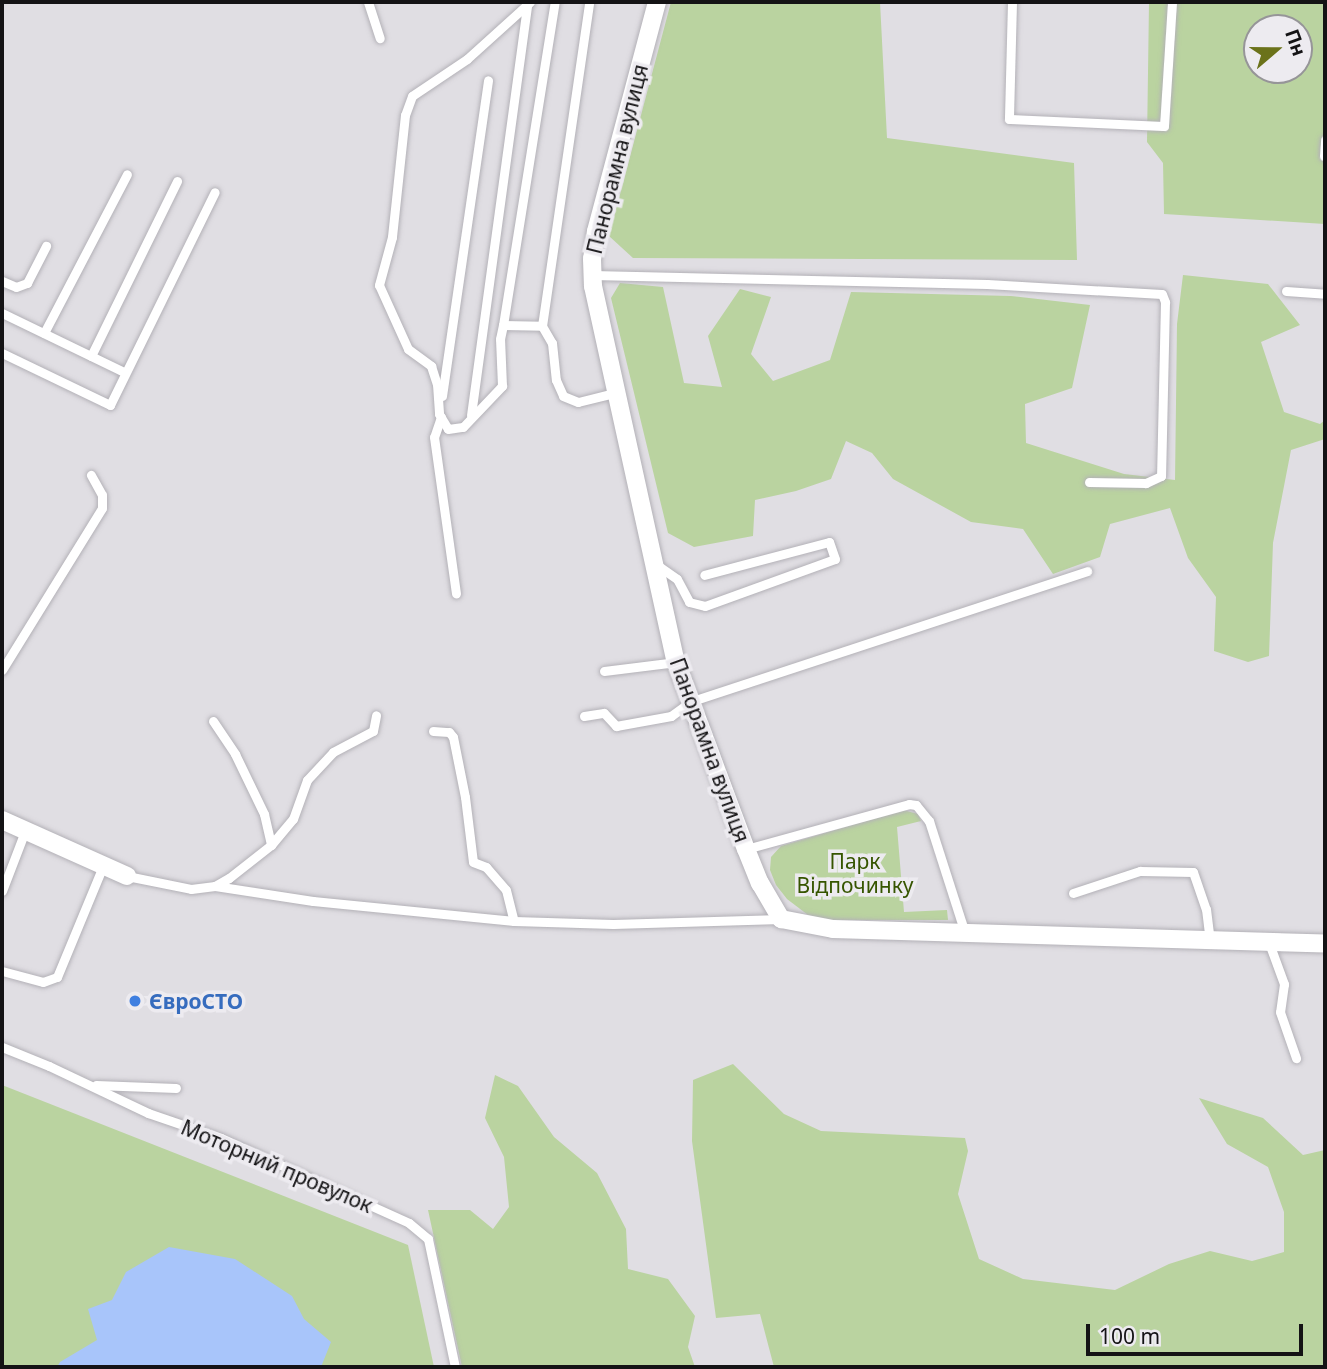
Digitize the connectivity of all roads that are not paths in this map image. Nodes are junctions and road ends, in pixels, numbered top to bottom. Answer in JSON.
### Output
{"nodes":[{"id":1,"x":368,"y":2,"type":"edge"},
{"id":2,"x":555,"y":2,"type":"edge"},
{"id":3,"x":589,"y":2,"type":"edge"},
{"id":4,"x":657,"y":2,"type":"edge"},
{"id":5,"x":1012,"y":2,"type":"edge"},
{"id":6,"x":1172,"y":2,"type":"edge"},
{"id":7,"x":529,"y":3,"type":"edge"},
{"id":8,"x":380,"y":38,"type":"dead end"},
{"id":9,"x":488,"y":80,"type":"dead end"},
{"id":10,"x":1325,"y":140,"type":"edge"},
{"id":11,"x":1324,"y":156,"type":"edge"},
{"id":12,"x":127,"y":174,"type":"dead end"},
{"id":13,"x":177,"y":181,"type":"dead end"},
{"id":14,"x":215,"y":192,"type":"dead end"},
{"id":15,"x":46,"y":246,"type":"dead end"},
{"id":16,"x":592,"y":275,"type":"junction"},
{"id":17,"x":2,"y":281,"type":"edge"},
{"id":18,"x":1286,"y":290,"type":"dead end"},
{"id":19,"x":1325,"y":294,"type":"edge"},
{"id":20,"x":2,"y":313,"type":"edge"},
{"id":21,"x":503,"y":325,"type":"junction"},
{"id":22,"x":542,"y":326,"type":"junction"},
{"id":23,"x":44,"y":333,"type":"junction"},
{"id":24,"x":2,"y":353,"type":"edge"},
{"id":25,"x":91,"y":356,"type":"junction"},
{"id":26,"x":124,"y":372,"type":"junction"},
{"id":27,"x":618,"y":392,"type":"junction"},
{"id":28,"x":440,"y":415,"type":"junction"},
{"id":29,"x":471,"y":417,"type":"junction"},
{"id":30,"x":90,"y":474,"type":"dead end"},
{"id":31,"x":1089,"y":482,"type":"dead end"},
{"id":32,"x":657,"y":565,"type":"junction"},
{"id":33,"x":1087,"y":571,"type":"dead end"},
{"id":34,"x":704,"y":575,"type":"dead end"},
{"id":35,"x":456,"y":593,"type":"dead end"},
{"id":36,"x":676,"y":662,"type":"junction"},
{"id":37,"x":2,"y":670,"type":"edge"},
{"id":38,"x":604,"y":671,"type":"dead end"},
{"id":39,"x":692,"y":701,"type":"junction"},
{"id":40,"x":376,"y":715,"type":"dead end"},
{"id":41,"x":584,"y":716,"type":"dead end"},
{"id":42,"x":212,"y":721,"type":"dead end"},
{"id":43,"x":433,"y":731,"type":"dead end"},
{"id":44,"x":2,"y":820,"type":"edge"},
{"id":45,"x":25,"y":831,"type":"junction"},
{"id":46,"x":271,"y":845,"type":"junction"},
{"id":47,"x":746,"y":849,"type":"junction"},
{"id":48,"x":103,"y":866,"type":"junction"},
{"id":49,"x":127,"y":876,"type":"joint"},
{"id":50,"x":215,"y":886,"type":"junction"},
{"id":51,"x":2,"y":891,"type":"edge"},
{"id":52,"x":1073,"y":893,"type":"dead end"},
{"id":53,"x":781,"y":919,"type":"junction"},
{"id":54,"x":514,"y":921,"type":"junction"},
{"id":55,"x":965,"y":933,"type":"junction"},
{"id":56,"x":1210,"y":941,"type":"junction"},
{"id":57,"x":1269,"y":943,"type":"junction"},
{"id":58,"x":1325,"y":944,"type":"edge"},
{"id":59,"x":2,"y":971,"type":"edge"},
{"id":60,"x":2,"y":1047,"type":"edge"},
{"id":61,"x":1296,"y":1058,"type":"dead end"},
{"id":62,"x":91,"y":1085,"type":"junction"},
{"id":63,"x":176,"y":1088,"type":"dead end"},
{"id":64,"x":455,"y":1367,"type":"edge"}],
"edges":[{"from":1,"to":8,"type":"lane"},
{"from":2,"to":21,"type":"lane"},
{"from":3,"to":22,"type":"lane"},
{"from":4,"to":16,"type":"street","name":"Панорамна вулиця"},
{"from":5,"to":6,"type":"lane"},
{"from":7,"to":28,"type":"lane"},
{"from":7,"to":29,"type":"lane"},
{"from":9,"to":28,"type":"lane"},
{"from":10,"to":11,"type":"lane"},
{"from":12,"to":23,"type":"lane"},
{"from":13,"to":25,"type":"lane"},
{"from":14,"to":26,"type":"lane"},
{"from":15,"to":17,"type":"lane"},
{"from":16,"to":27,"type":"street","name":"Панорамна вулиця"},
{"from":16,"to":31,"type":"lane"},
{"from":18,"to":19,"type":"lane"},
{"from":20,"to":23,"type":"lane"},
{"from":21,"to":22,"type":"lane"},
{"from":21,"to":29,"type":"lane"},
{"from":22,"to":27,"type":"lane"},
{"from":23,"to":25,"type":"lane"},
{"from":24,"to":26,"type":"lane"},
{"from":25,"to":26,"type":"lane"},
{"from":27,"to":32,"type":"street","name":"Панорамна вулиця"},
{"from":28,"to":29,"type":"lane"},
{"from":28,"to":35,"type":"lane"},
{"from":30,"to":37,"type":"lane"},
{"from":32,"to":34,"type":"lane"},
{"from":32,"to":36,"type":"street","name":"Панорамна вулиця"},
{"from":33,"to":39,"type":"lane"},
{"from":36,"to":38,"type":"lane"},
{"from":36,"to":39,"type":"street","name":"Панорамна вулиця"},
{"from":39,"to":41,"type":"lane"},
{"from":39,"to":47,"type":"street","name":"Панорамна вулиця"},
{"from":40,"to":46,"type":"lane"},
{"from":42,"to":46,"type":"lane"},
{"from":43,"to":54,"type":"lane"},
{"from":44,"to":45,"type":"street"},
{"from":45,"to":48,"type":"street"},
{"from":45,"to":51,"type":"lane"},
{"from":46,"to":50,"type":"lane"},
{"from":47,"to":53,"type":"street","name":"Панорамна вулиця"},
{"from":47,"to":55,"type":"lane"},
{"from":48,"to":49,"type":"street"},
{"from":48,"to":59,"type":"lane"},
{"from":49,"to":50,"type":"lane"},
{"from":50,"to":54,"type":"lane"},
{"from":52,"to":56,"type":"lane"},
{"from":53,"to":54,"type":"lane"},
{"from":53,"to":55,"type":"street"},
{"from":55,"to":56,"type":"street"},
{"from":56,"to":57,"type":"street"},
{"from":57,"to":58,"type":"street"},
{"from":57,"to":61,"type":"lane"},
{"from":60,"to":62,"type":"lane","name":"Моторний провулок"},
{"from":62,"to":63,"type":"lane"},
{"from":62,"to":64,"type":"lane","name":"Моторний провулок"}]}
